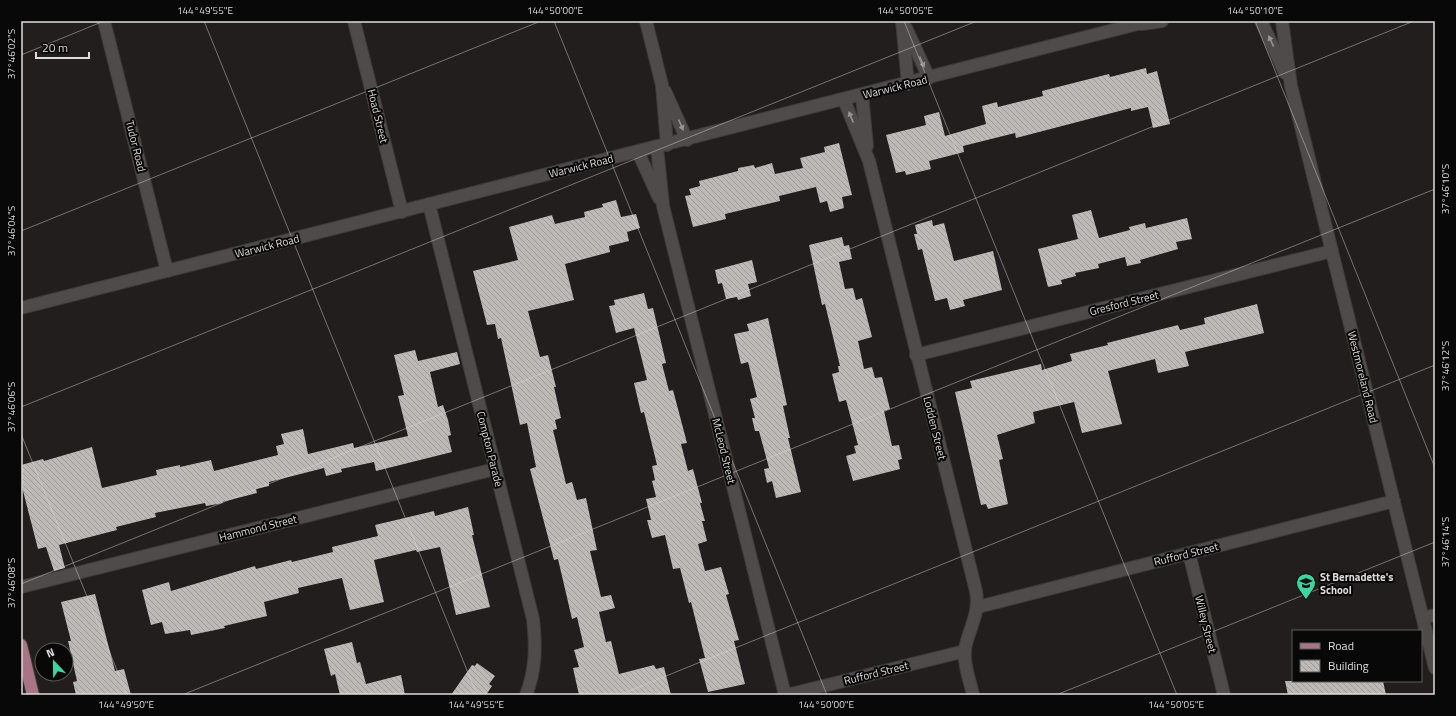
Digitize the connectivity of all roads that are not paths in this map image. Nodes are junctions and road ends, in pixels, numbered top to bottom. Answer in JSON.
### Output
{"nodes":[{"id":1,"x":104,"y":21,"type":"edge"},
{"id":2,"x":354,"y":21,"type":"edge"},
{"id":3,"x":646,"y":21,"type":"edge"},
{"id":4,"x":903,"y":21,"type":"edge"},
{"id":5,"x":1162,"y":21,"type":"edge"},
{"id":6,"x":1260,"y":21,"type":"edge"},
{"id":7,"x":1282,"y":21,"type":"edge"},
{"id":8,"x":1145,"y":22,"type":"edge"},
{"id":9,"x":929,"y":78,"type":"junction"},
{"id":10,"x":908,"y":84,"type":"junction"},
{"id":11,"x":662,"y":85,"type":"junction"},
{"id":12,"x":1292,"y":86,"type":"junction"},
{"id":13,"x":862,"y":95,"type":"junction"},
{"id":14,"x":844,"y":100,"type":"junction"},
{"id":15,"x":687,"y":140,"type":"junction"},
{"id":16,"x":662,"y":146,"type":"junction"},
{"id":17,"x":638,"y":152,"type":"junction"},
{"id":18,"x":868,"y":161,"type":"junction"},
{"id":19,"x":429,"y":204,"type":"junction"},
{"id":20,"x":663,"y":206,"type":"junction"},
{"id":21,"x":402,"y":212,"type":"junction"},
{"id":22,"x":1332,"y":251,"type":"junction"},
{"id":23,"x":167,"y":271,"type":"junction"},
{"id":24,"x":21,"y":308,"type":"edge"},
{"id":25,"x":916,"y":355,"type":"junction"},
{"id":26,"x":495,"y":469,"type":"junction"},
{"id":27,"x":1394,"y":501,"type":"junction"},
{"id":28,"x":1189,"y":553,"type":"junction"},
{"id":29,"x":21,"y":587,"type":"edge"},
{"id":30,"x":978,"y":607,"type":"junction"},
{"id":31,"x":1435,"y":615,"type":"edge"},
{"id":32,"x":1423,"y":618,"type":"junction"},
{"id":33,"x":21,"y":645,"type":"edge"},
{"id":34,"x":965,"y":651,"type":"junction"},
{"id":35,"x":1435,"y":668,"type":"edge"},
{"id":36,"x":33,"y":695,"type":"edge"},
{"id":37,"x":526,"y":695,"type":"edge"},
{"id":38,"x":786,"y":695,"type":"edge"},
{"id":39,"x":973,"y":695,"type":"edge"},
{"id":40,"x":1224,"y":695,"type":"edge"}],
"edges":[{"from":1,"to":23,"type":"street","name":"Tudor Road"},
{"from":2,"to":21,"type":"street","name":"Hoad Street"},
{"from":3,"to":11,"type":"street"},
{"from":4,"to":9,"type":"street","one_way":true},
{"from":4,"to":10,"type":"street"},
{"from":5,"to":8,"type":"street","name":"Warwick Road"},
{"from":12,"to":6,"type":"street","name":"Westmoreland Road","one_way":true},
{"from":7,"to":12,"type":"street","name":"Westmoreland Road"},
{"from":8,"to":9,"type":"street","name":"Warwick Road"},
{"from":9,"to":10,"type":"street","name":"Warwick Road"},
{"from":10,"to":13,"type":"street","name":"Warwick Road"},
{"from":11,"to":15,"type":"street","one_way":true},
{"from":11,"to":16,"type":"street","name":"McLeod Street"},
{"from":12,"to":22,"type":"street","name":"Westmoreland Road"},
{"from":13,"to":14,"type":"street","name":"Warwick Road"},
{"from":13,"to":18,"type":"street","name":"Lodden Street"},
{"from":14,"to":15,"type":"street","name":"Warwick Road"},
{"from":18,"to":14,"type":"street","name":"Lodden Street","one_way":true},
{"from":15,"to":16,"type":"street","name":"Warwick Road"},
{"from":16,"to":17,"type":"street","name":"Warwick Road"},
{"from":16,"to":20,"type":"street","name":"McLeod Street"},
{"from":17,"to":19,"type":"street","name":"Warwick Road"},
{"from":17,"to":20,"type":"street","name":"McLeod Street"},
{"from":18,"to":25,"type":"street","name":"Lodden Street"},
{"from":19,"to":21,"type":"street","name":"Warwick Road"},
{"from":19,"to":26,"type":"street","name":"Compton Parade"},
{"from":20,"to":38,"type":"street","name":"McLeod Street"},
{"from":21,"to":23,"type":"street","name":"Warwick Road"},
{"from":22,"to":25,"type":"street","name":"Gresford Street"},
{"from":22,"to":27,"type":"street","name":"Westmoreland Road"},
{"from":23,"to":24,"type":"street","name":"Warwick Road"},
{"from":25,"to":30,"type":"street","name":"Lodden Street"},
{"from":26,"to":29,"type":"street","name":"Hammond Street"},
{"from":26,"to":37,"type":"street","name":"Compton Parade"},
{"from":27,"to":28,"type":"street","name":"Rufford Street"},
{"from":27,"to":32,"type":"street","name":"Westmoreland Road"},
{"from":28,"to":30,"type":"street","name":"Rufford Street"},
{"from":28,"to":40,"type":"street","name":"Willey Street"},
{"from":30,"to":34,"type":"street","name":"Lodden Street"},
{"from":31,"to":32,"type":"street"},
{"from":32,"to":35,"type":"street","name":"Westmoreland Road"},
{"from":33,"to":36,"type":"main road"},
{"from":34,"to":38,"type":"street","name":"Rufford Street"},
{"from":34,"to":39,"type":"street","name":"Lodden Street"}]}
